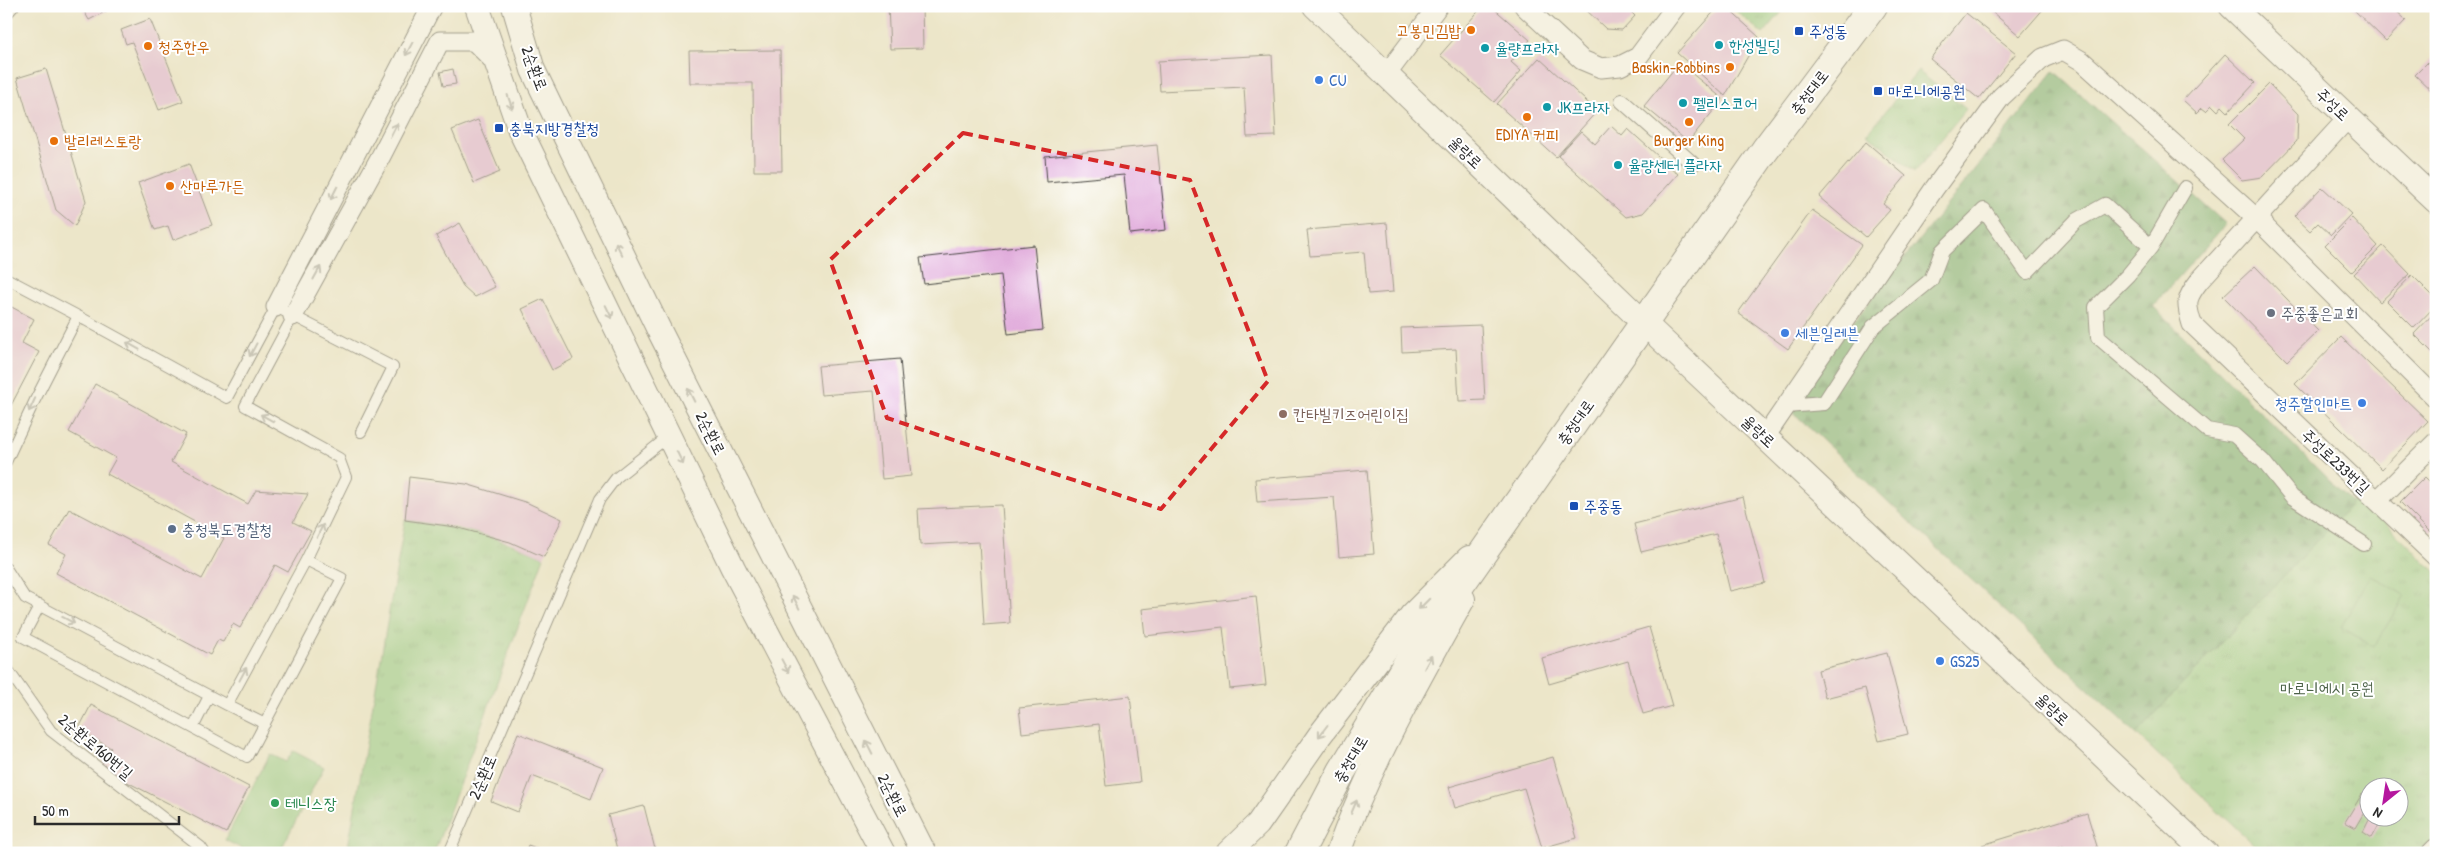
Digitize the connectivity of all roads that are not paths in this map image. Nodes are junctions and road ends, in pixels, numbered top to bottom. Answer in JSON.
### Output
{"nodes":[{"id":1,"x":14,"y":6,"type":"edge"},
{"id":2,"x":432,"y":6,"type":"edge"},
{"id":3,"x":477,"y":6,"type":"edge"},
{"id":4,"x":514,"y":6,"type":"edge"},
{"id":5,"x":1438,"y":6,"type":"edge"},
{"id":6,"x":1524,"y":6,"type":"edge"},
{"id":7,"x":1676,"y":6,"type":"edge"},
{"id":8,"x":1873,"y":6,"type":"edge"},
{"id":9,"x":2231,"y":6,"type":"edge"},
{"id":10,"x":1321,"y":8,"type":"edge"},
{"id":11,"x":6,"y":14,"type":"edge"},
{"id":12,"x":496,"y":64,"type":"junction"},
{"id":13,"x":1386,"y":75,"type":"junction"},
{"id":14,"x":1622,"y":101,"type":"dead end"},
{"id":15,"x":2348,"y":118,"type":"junction"},
{"id":16,"x":1693,"y":164,"type":"dead end"},
{"id":17,"x":2185,"y":188,"type":"dead end"},
{"id":18,"x":2436,"y":202,"type":"edge"},
{"id":19,"x":2258,"y":219,"type":"junction"},
{"id":20,"x":2151,"y":247,"type":"junction"},
{"id":21,"x":6,"y":278,"type":"edge"},
{"id":22,"x":276,"y":307,"type":"junction"},
{"id":23,"x":78,"y":316,"type":"junction"},
{"id":24,"x":293,"y":316,"type":"junction"},
{"id":25,"x":1644,"y":323,"type":"junction"},
{"id":26,"x":227,"y":398,"type":"junction"},
{"id":27,"x":2436,"y":398,"type":"edge"},
{"id":28,"x":244,"y":406,"type":"junction"},
{"id":29,"x":1786,"y":406,"type":"junction"},
{"id":30,"x":361,"y":432,"type":"dead end"},
{"id":31,"x":669,"y":436,"type":"junction"},
{"id":32,"x":1765,"y":438,"type":"junction"},
{"id":33,"x":2436,"y":442,"type":"edge"},
{"id":34,"x":6,"y":462,"type":"edge"},
{"id":35,"x":2378,"y":500,"type":"junction"},
{"id":36,"x":1508,"y":520,"type":"junction"},
{"id":37,"x":2364,"y":544,"type":"dead end"},
{"id":38,"x":2436,"y":557,"type":"edge"},
{"id":39,"x":306,"y":560,"type":"junction"},
{"id":40,"x":6,"y":568,"type":"edge"},
{"id":41,"x":40,"y":605,"type":"junction"},
{"id":42,"x":6,"y":667,"type":"edge"},
{"id":43,"x":210,"y":696,"type":"junction"},
{"id":44,"x":227,"y":705,"type":"junction"},
{"id":45,"x":264,"y":724,"type":"junction"},
{"id":46,"x":193,"y":728,"type":"junction"},
{"id":47,"x":884,"y":777,"type":"junction"},
{"id":48,"x":2436,"y":848,"type":"edge"},
{"id":49,"x":1340,"y":852,"type":"edge"},
{"id":50,"x":205,"y":853,"type":"edge"},
{"id":51,"x":450,"y":853,"type":"edge"},
{"id":52,"x":883,"y":853,"type":"edge"},
{"id":53,"x":924,"y":853,"type":"edge"},
{"id":54,"x":942,"y":853,"type":"edge"},
{"id":55,"x":1228,"y":853,"type":"edge"},
{"id":56,"x":1299,"y":853,"type":"edge"},
{"id":57,"x":2206,"y":853,"type":"edge"},
{"id":58,"x":2431,"y":853,"type":"edge"}],
"edges":[{"from":1,"to":11,"type":"lane"},
{"from":2,"to":22,"type":"street","one_way":true},
{"from":3,"to":12,"type":"street"},
{"from":47,"to":4,"type":"street","name":"2순환로","one_way":true},
{"from":5,"to":13,"type":"street"},
{"from":6,"to":7,"type":"street"},
{"from":8,"to":25,"type":"main road","name":"충청대로"},
{"from":9,"to":15,"type":"street","name":"주성로"},
{"from":10,"to":13,"type":"street","name":"율량로"},
{"from":24,"to":12,"type":"street","one_way":true},
{"from":12,"to":31,"type":"street","one_way":true},
{"from":13,"to":25,"type":"street","name":"율량로"},
{"from":14,"to":16,"type":"street"},
{"from":15,"to":18,"type":"street","name":"주성로"},
{"from":15,"to":19,"type":"street"},
{"from":17,"to":20,"type":"street"},
{"from":19,"to":27,"type":"street"},
{"from":19,"to":29,"type":"street"},
{"from":19,"to":35,"type":"street","name":"주성로233번길"},
{"from":20,"to":29,"type":"street"},
{"from":20,"to":37,"type":"street"},
{"from":21,"to":23,"type":"lane"},
{"from":22,"to":24,"type":"lane"},
{"from":22,"to":26,"type":"lane","one_way":true},
{"from":26,"to":23,"type":"lane","one_way":true},
{"from":23,"to":34,"type":"lane","one_way":true},
{"from":24,"to":28,"type":"lane"},
{"from":24,"to":30,"type":"lane"},
{"from":25,"to":32,"type":"street","name":"율량로"},
{"from":25,"to":36,"type":"main road","name":"충청대로"},
{"from":26,"to":28,"type":"lane"},
{"from":39,"to":28,"type":"lane","one_way":true},
{"from":29,"to":32,"type":"street"},
{"from":31,"to":51,"type":"lane","name":"2순환로"},
{"from":31,"to":52,"type":"street","one_way":true},
{"from":32,"to":57,"type":"street","name":"율량로"},
{"from":33,"to":35,"type":"street"},
{"from":35,"to":38,"type":"street","name":"주성로233번길"},
{"from":49,"to":36,"type":"street","one_way":true},
{"from":36,"to":55,"type":"street","one_way":true},
{"from":36,"to":56,"type":"main road","name":"충청대로"},
{"from":44,"to":39,"type":"lane","one_way":true},
{"from":39,"to":45,"type":"lane"},
{"from":40,"to":41,"type":"lane"},
{"from":41,"to":43,"type":"lane","one_way":true},
{"from":41,"to":46,"type":"lane"},
{"from":42,"to":50,"type":"lane","name":"2순환로160번길"},
{"from":43,"to":44,"type":"lane"},
{"from":43,"to":46,"type":"lane"},
{"from":44,"to":45,"type":"lane"},
{"from":45,"to":46,"type":"lane"},
{"from":47,"to":53,"type":"street","name":"2순환로"},
{"from":47,"to":54,"type":"street"},
{"from":48,"to":58,"type":"street"}]}
